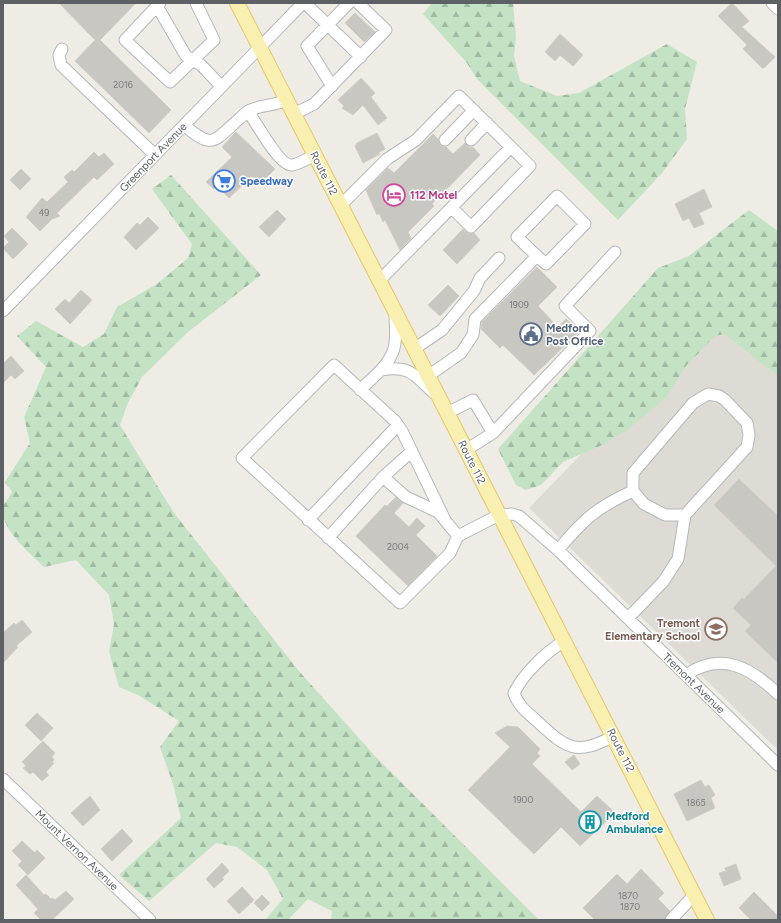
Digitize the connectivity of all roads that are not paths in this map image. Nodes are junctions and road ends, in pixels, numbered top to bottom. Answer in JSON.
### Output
{"nodes":[{"id":1,"x":196,"y":3,"type":"edge"},
{"id":2,"x":237,"y":3,"type":"edge"},
{"id":3,"x":304,"y":3,"type":"edge"},
{"id":4,"x":349,"y":3,"type":"edge"},
{"id":5,"x":358,"y":3,"type":"edge"},
{"id":6,"x":772,"y":3,"type":"edge"},
{"id":7,"x":159,"y":4,"type":"edge"},
{"id":8,"x":778,"y":9,"type":"edge"},
{"id":9,"x":328,"y":25,"type":"junction"},
{"id":10,"x":260,"y":47,"type":"junction"},
{"id":11,"x":62,"y":49,"type":"dead end"},
{"id":12,"x":361,"y":56,"type":"junction"},
{"id":13,"x":193,"y":60,"type":"junction"},
{"id":14,"x":221,"y":86,"type":"junction"},
{"id":15,"x":332,"y":86,"type":"junction"},
{"id":16,"x":287,"y":100,"type":"junction"},
{"id":17,"x":474,"y":110,"type":"junction"},
{"id":18,"x":248,"y":111,"type":"junction"},
{"id":19,"x":294,"y":114,"type":"junction"},
{"id":20,"x":487,"y":124,"type":"junction"},
{"id":21,"x":184,"y":125,"type":"junction"},
{"id":22,"x":445,"y":140,"type":"dead end"},
{"id":23,"x":471,"y":140,"type":"dead end"},
{"id":24,"x":511,"y":147,"type":"junction"},
{"id":25,"x":155,"y":155,"type":"junction"},
{"id":26,"x":315,"y":155,"type":"junction"},
{"id":27,"x":341,"y":205,"type":"junction"},
{"id":28,"x":452,"y":208,"type":"junction"},
{"id":29,"x":615,"y":252,"type":"dead end"},
{"id":30,"x":537,"y":256,"type":"junction"},
{"id":31,"x":499,"y":258,"type":"dead end"},
{"id":32,"x":379,"y":281,"type":"junction"},
{"id":33,"x":3,"y":311,"type":"edge"},
{"id":34,"x":395,"y":312,"type":"junction"},
{"id":35,"x":414,"y":349,"type":"junction"},
{"id":36,"x":381,"y":370,"type":"junction"},
{"id":37,"x":428,"y":376,"type":"junction"},
{"id":38,"x":360,"y":390,"type":"junction"},
{"id":39,"x":439,"y":397,"type":"junction"},
{"id":40,"x":447,"y":413,"type":"junction"},
{"id":41,"x":398,"y":425,"type":"junction"},
{"id":42,"x":493,"y":433,"type":"junction"},
{"id":43,"x":466,"y":450,"type":"junction"},
{"id":44,"x":412,"y":451,"type":"junction"},
{"id":45,"x":383,"y":476,"type":"junction"},
{"id":46,"x":633,"y":491,"type":"junction"},
{"id":47,"x":499,"y":515,"type":"junction"},
{"id":48,"x":685,"y":515,"type":"junction"},
{"id":49,"x":308,"y":520,"type":"junction"},
{"id":50,"x":445,"y":520,"type":"junction"},
{"id":51,"x":458,"y":536,"type":"junction"},
{"id":52,"x":328,"y":538,"type":"junction"},
{"id":53,"x":558,"y":550,"type":"junction"},
{"id":54,"x":628,"y":618,"type":"junction"},
{"id":55,"x":564,"y":641,"type":"junction"},
{"id":56,"x":686,"y":675,"type":"junction"},
{"id":57,"x":778,"y":694,"type":"edge"},
{"id":58,"x":614,"y":736,"type":"junction"},
{"id":59,"x":778,"y":765,"type":"edge"},
{"id":60,"x":3,"y":779,"type":"edge"},
{"id":61,"x":694,"y":895,"type":"junction"},
{"id":62,"x":150,"y":920,"type":"edge"},
{"id":63,"x":671,"y":920,"type":"edge"},
{"id":64,"x":707,"y":920,"type":"edge"}],
"edges":[{"from":1,"to":13,"type":"street"},
{"from":2,"to":10,"type":"main road","name":"Route 112"},
{"from":3,"to":9,"type":"street"},
{"from":3,"to":10,"type":"street","name":"Greenport Avenue"},
{"from":4,"to":9,"type":"street"},
{"from":5,"to":12,"type":"street"},
{"from":6,"to":8,"type":"street"},
{"from":7,"to":13,"type":"street"},
{"from":7,"to":13,"type":"street"},
{"from":9,"to":12,"type":"street"},
{"from":9,"to":15,"type":"street"},
{"from":10,"to":14,"type":"street","name":"Greenport Avenue"},
{"from":10,"to":16,"type":"main road","name":"Route 112"},
{"from":11,"to":25,"type":"street"},
{"from":12,"to":15,"type":"street"},
{"from":13,"to":14,"type":"street"},
{"from":14,"to":21,"type":"street","name":"Greenport Avenue"},
{"from":15,"to":19,"type":"street"},
{"from":16,"to":18,"type":"street"},
{"from":16,"to":19,"type":"main road","name":"Route 112"},
{"from":17,"to":20,"type":"street"},
{"from":17,"to":22,"type":"street"},
{"from":17,"to":27,"type":"street"},
{"from":18,"to":21,"type":"street"},
{"from":18,"to":26,"type":"street"},
{"from":19,"to":26,"type":"main road","name":"Route 112"},
{"from":20,"to":23,"type":"street"},
{"from":20,"to":24,"type":"street"},
{"from":21,"to":25,"type":"street","name":"Greenport Avenue"},
{"from":24,"to":28,"type":"street"},
{"from":24,"to":28,"type":"street"},
{"from":25,"to":33,"type":"street","name":"Greenport Avenue"},
{"from":26,"to":27,"type":"main road","name":"Route 112"},
{"from":27,"to":32,"type":"main road","name":"Route 112"},
{"from":28,"to":32,"type":"street"},
{"from":29,"to":42,"type":"street"},
{"from":30,"to":30,"type":"street"},
{"from":30,"to":37,"type":"street"},
{"from":31,"to":35,"type":"street"},
{"from":32,"to":34,"type":"main road","name":"Route 112"},
{"from":34,"to":35,"type":"main road","name":"Route 112"},
{"from":34,"to":36,"type":"street"},
{"from":35,"to":37,"type":"main road","name":"Route 112"},
{"from":36,"to":38,"type":"street"},
{"from":36,"to":39,"type":"street"},
{"from":37,"to":39,"type":"main road","name":"Route 112"},
{"from":38,"to":41,"type":"street"},
{"from":38,"to":49,"type":"street"},
{"from":39,"to":40,"type":"main road","name":"Route 112"},
{"from":40,"to":42,"type":"street"},
{"from":40,"to":43,"type":"main road","name":"Route 112"},
{"from":41,"to":44,"type":"street"},
{"from":41,"to":49,"type":"street"},
{"from":42,"to":43,"type":"street"},
{"from":43,"to":47,"type":"main road","name":"Route 112"},
{"from":44,"to":45,"type":"street"},
{"from":44,"to":50,"type":"street"},
{"from":45,"to":50,"type":"street"},
{"from":45,"to":52,"type":"street"},
{"from":46,"to":48,"type":"street"},
{"from":46,"to":48,"type":"street"},
{"from":46,"to":53,"type":"street"},
{"from":47,"to":51,"type":"street"},
{"from":47,"to":53,"type":"street","name":"Tremont Avenue"},
{"from":47,"to":55,"type":"main road","name":"Route 112"},
{"from":48,"to":54,"type":"street"},
{"from":49,"to":52,"type":"street"},
{"from":50,"to":51,"type":"street"},
{"from":51,"to":52,"type":"street"},
{"from":53,"to":54,"type":"street","name":"Tremont Avenue"},
{"from":54,"to":56,"type":"street","name":"Tremont Avenue"},
{"from":55,"to":58,"type":"main road","name":"Route 112"},
{"from":55,"to":58,"type":"street"},
{"from":56,"to":57,"type":"street"},
{"from":56,"to":59,"type":"street","name":"Tremont Avenue"},
{"from":58,"to":61,"type":"main road","name":"Route 112"},
{"from":60,"to":62,"type":"street","name":"Mount Vernon Avenue"},
{"from":61,"to":63,"type":"street"},
{"from":61,"to":64,"type":"main road","name":"Route 112"}]}
